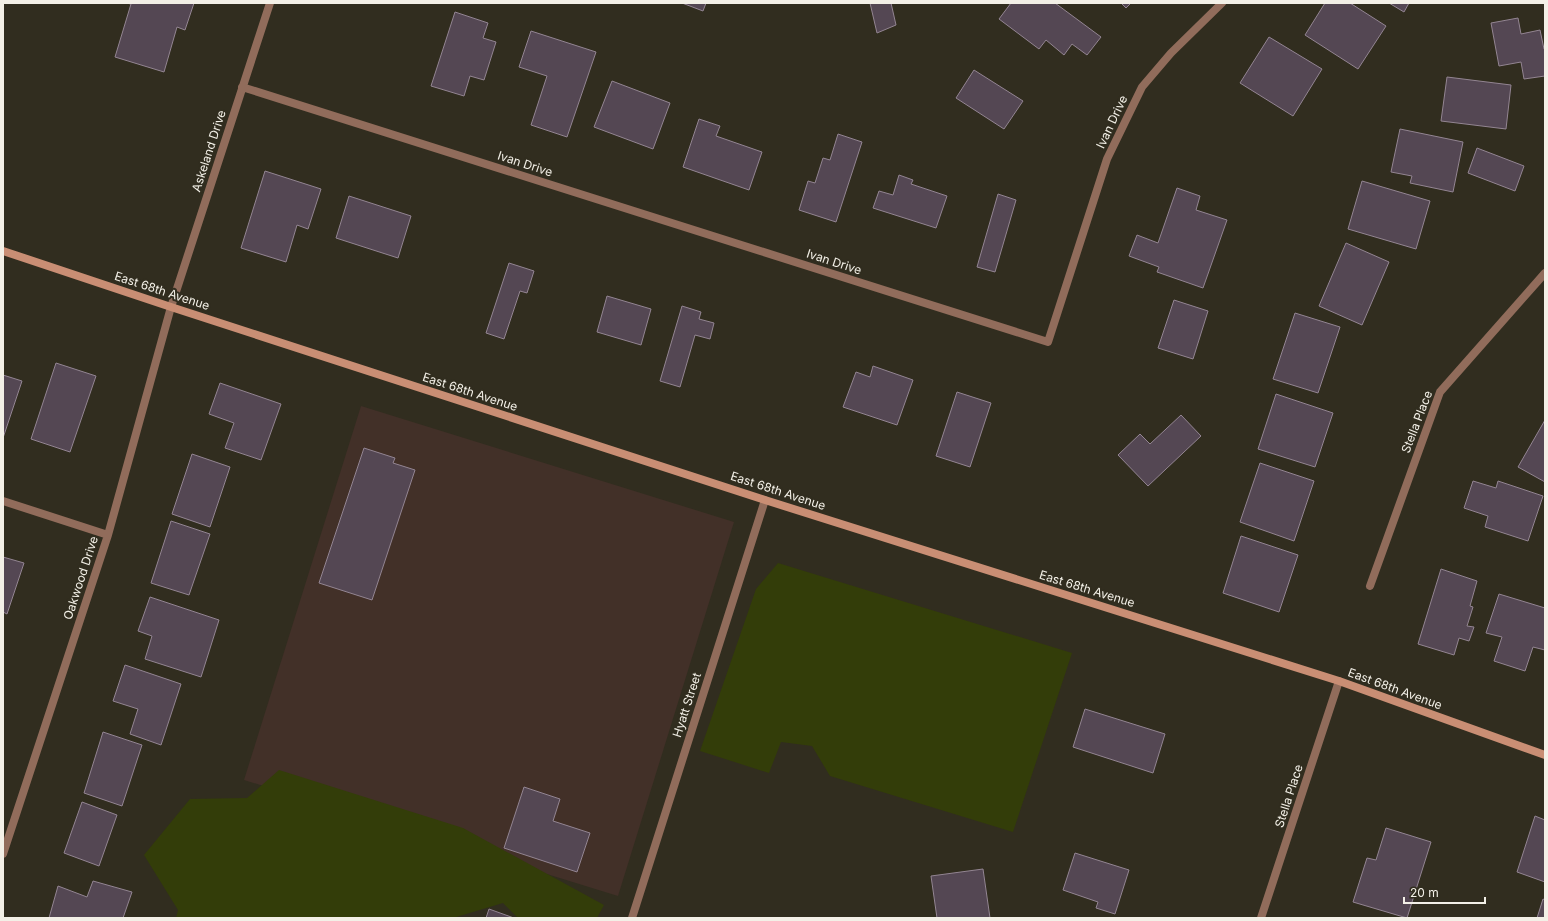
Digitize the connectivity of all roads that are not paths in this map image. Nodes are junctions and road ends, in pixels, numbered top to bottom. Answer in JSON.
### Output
{"nodes":[{"id":1,"x":270,"y":3,"type":"edge"},
{"id":2,"x":1222,"y":3,"type":"edge"},
{"id":3,"x":242,"y":87,"type":"junction"},
{"id":4,"x":3,"y":251,"type":"edge"},
{"id":5,"x":1545,"y":273,"type":"edge"},
{"id":6,"x":171,"y":307,"type":"junction"},
{"id":7,"x":765,"y":500,"type":"junction"},
{"id":8,"x":3,"y":501,"type":"edge"},
{"id":9,"x":108,"y":535,"type":"junction"},
{"id":10,"x":1370,"y":586,"type":"dead end"},
{"id":11,"x":1339,"y":681,"type":"junction"},
{"id":12,"x":1545,"y":755,"type":"edge"},
{"id":13,"x":3,"y":854,"type":"edge"},
{"id":14,"x":632,"y":918,"type":"edge"},
{"id":15,"x":1261,"y":918,"type":"edge"}],
"edges":[{"from":1,"to":3,"type":"street","name":"Askeland Drive"},
{"from":2,"to":3,"type":"street","name":"Ivan Drive"},
{"from":3,"to":6,"type":"street","name":"Askeland Drive"},
{"from":4,"to":6,"type":"street","name":"East 68th Avenue"},
{"from":5,"to":10,"type":"street","name":"Stella Place"},
{"from":6,"to":7,"type":"street","name":"East 68th Avenue"},
{"from":6,"to":9,"type":"street","name":"Oakwood Drive"},
{"from":7,"to":11,"type":"street","name":"East 68th Avenue"},
{"from":7,"to":14,"type":"street","name":"Hyatt Street"},
{"from":8,"to":9,"type":"street"},
{"from":9,"to":13,"type":"street","name":"Oakwood Drive"},
{"from":11,"to":12,"type":"street","name":"East 68th Avenue"},
{"from":11,"to":15,"type":"street","name":"Stella Place"}]}
